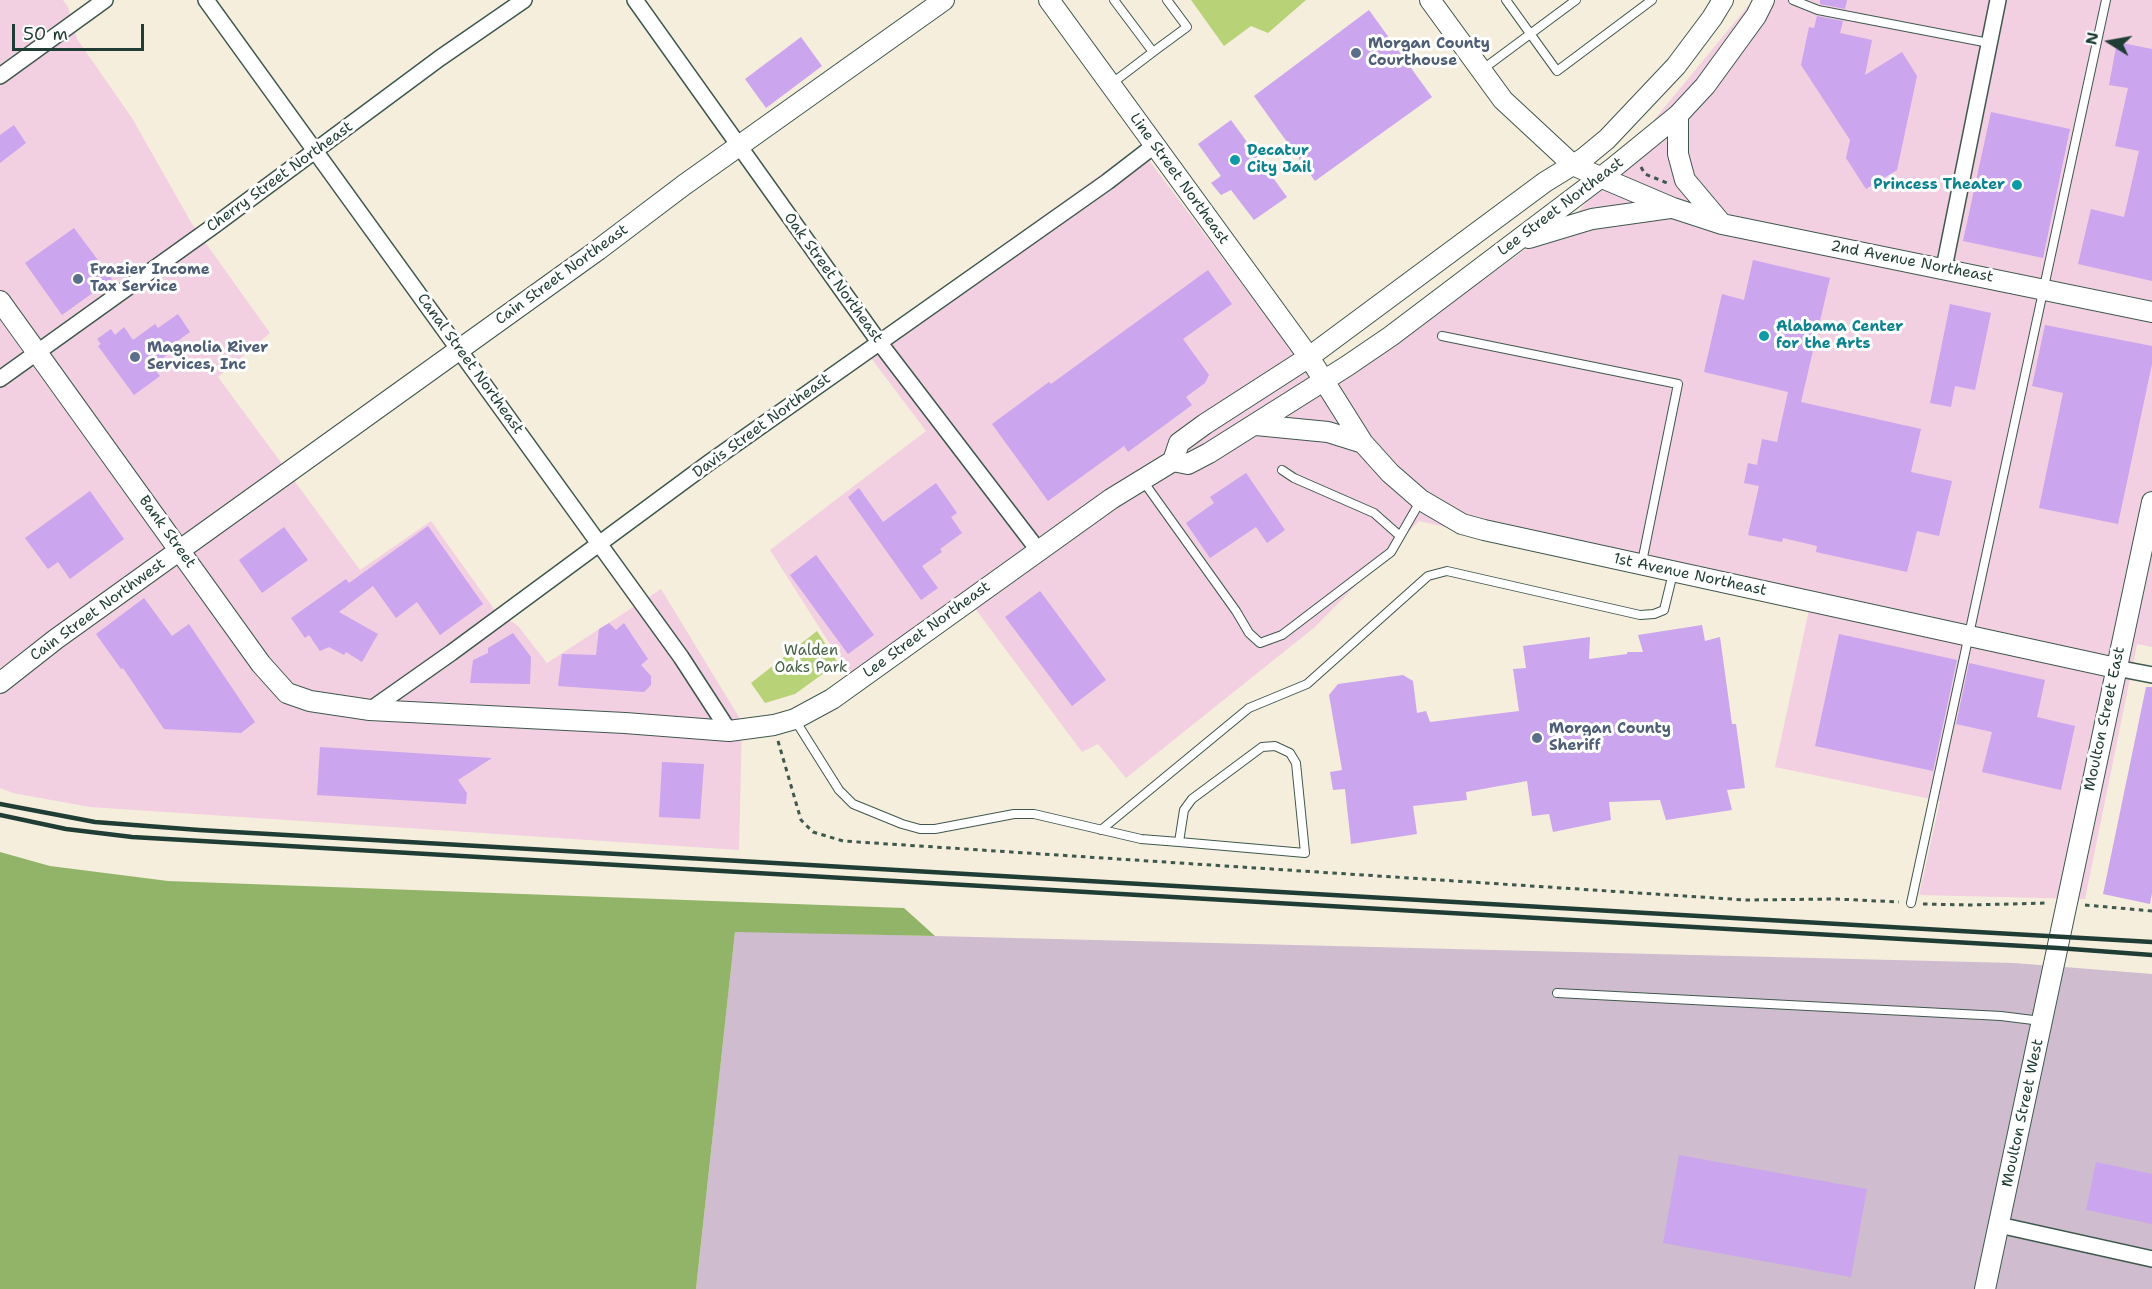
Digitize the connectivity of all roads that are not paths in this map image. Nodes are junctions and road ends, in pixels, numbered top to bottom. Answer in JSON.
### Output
{"nodes":[{"id":1,"x":105,"y":0,"type":"edge"},
{"id":2,"x":206,"y":0,"type":"edge"},
{"id":3,"x":524,"y":0,"type":"edge"},
{"id":4,"x":635,"y":0,"type":"edge"},
{"id":5,"x":944,"y":0,"type":"edge"},
{"id":6,"x":1048,"y":0,"type":"edge"},
{"id":7,"x":1114,"y":0,"type":"edge"},
{"id":8,"x":1167,"y":0,"type":"edge"},
{"id":9,"x":1430,"y":0,"type":"edge"},
{"id":10,"x":1506,"y":0,"type":"edge"},
{"id":11,"x":1576,"y":0,"type":"edge"},
{"id":12,"x":1652,"y":0,"type":"edge"},
{"id":13,"x":1722,"y":0,"type":"edge"},
{"id":14,"x":1764,"y":0,"type":"edge"},
{"id":15,"x":1793,"y":0,"type":"edge"},
{"id":16,"x":1998,"y":0,"type":"edge"},
{"id":17,"x":2106,"y":0,"type":"edge"},
{"id":18,"x":1530,"y":34,"type":"junction"},
{"id":19,"x":1988,"y":48,"type":"junction"},
{"id":20,"x":1153,"y":52,"type":"junction"},
{"id":21,"x":1480,"y":71,"type":"junction"},
{"id":22,"x":0,"y":76,"type":"edge"},
{"id":23,"x":1110,"y":85,"type":"junction"},
{"id":24,"x":1678,"y":115,"type":"junction"},
{"id":25,"x":1155,"y":145,"type":"junction"},
{"id":26,"x":739,"y":146,"type":"junction"},
{"id":27,"x":315,"y":151,"type":"junction"},
{"id":28,"x":1573,"y":165,"type":"junction"},
{"id":29,"x":1600,"y":177,"type":"junction"},
{"id":30,"x":1673,"y":208,"type":"junction"},
{"id":31,"x":1722,"y":224,"type":"junction"},
{"id":32,"x":1515,"y":243,"type":"junction"},
{"id":33,"x":1944,"y":268,"type":"junction"},
{"id":34,"x":2043,"y":288,"type":"junction"},
{"id":35,"x":0,"y":301,"type":"edge"},
{"id":36,"x":2152,"y":312,"type":"edge"},
{"id":37,"x":1442,"y":336,"type":"dead end"},
{"id":38,"x":879,"y":342,"type":"junction"},
{"id":39,"x":459,"y":350,"type":"junction"},
{"id":40,"x":36,"y":353,"type":"junction"},
{"id":41,"x":1309,"y":357,"type":"junction"},
{"id":42,"x":0,"y":379,"type":"edge"},
{"id":43,"x":1324,"y":380,"type":"junction"},
{"id":44,"x":1256,"y":425,"type":"junction"},
{"id":45,"x":1363,"y":443,"type":"junction"},
{"id":46,"x":1173,"y":462,"type":"junction"},
{"id":47,"x":1282,"y":470,"type":"dead end"},
{"id":48,"x":1143,"y":480,"type":"junction"},
{"id":49,"x":1421,"y":500,"type":"junction"},
{"id":50,"x":2152,"y":502,"type":"edge"},
{"id":51,"x":1400,"y":536,"type":"junction"},
{"id":52,"x":599,"y":544,"type":"junction"},
{"id":53,"x":180,"y":550,"type":"junction"},
{"id":54,"x":1038,"y":550,"type":"junction"},
{"id":55,"x":1641,"y":564,"type":"junction"},
{"id":56,"x":1674,"y":571,"type":"junction"},
{"id":57,"x":1970,"y":636,"type":"junction"},
{"id":58,"x":2116,"y":668,"type":"junction"},
{"id":59,"x":2152,"y":675,"type":"edge"},
{"id":60,"x":0,"y":683,"type":"edge"},
{"id":61,"x":370,"y":710,"type":"junction"},
{"id":62,"x":795,"y":719,"type":"junction"},
{"id":63,"x":729,"y":731,"type":"junction"},
{"id":64,"x":1101,"y":830,"type":"junction"},
{"id":65,"x":1179,"y":842,"type":"junction"},
{"id":66,"x":1911,"y":903,"type":"road end"},
{"id":67,"x":2060,"y":936,"type":"joint"},
{"id":68,"x":1557,"y":993,"type":"dead end"},
{"id":69,"x":2042,"y":1021,"type":"junction"},
{"id":70,"x":1999,"y":1225,"type":"junction"},
{"id":71,"x":2152,"y":1258,"type":"edge"},
{"id":72,"x":1985,"y":1289,"type":"edge"}],
"edges":[{"from":1,"to":22,"type":"street"},
{"from":2,"to":27,"type":"street","name":"Canal Street Northeast"},
{"from":3,"to":27,"type":"street","name":"Cherry Street Northeast"},
{"from":4,"to":26,"type":"street","name":"Oak Street Northeast"},
{"from":5,"to":26,"type":"street","name":"Cain Street Northeast"},
{"from":6,"to":23,"type":"street","name":"Line Street Northeast"},
{"from":7,"to":20,"type":"lane"},
{"from":8,"to":20,"type":"lane"},
{"from":9,"to":21,"type":"street","name":"2nd Avenue Northeast"},
{"from":10,"to":18,"type":"lane"},
{"from":11,"to":18,"type":"lane"},
{"from":12,"to":18,"type":"lane"},
{"from":13,"to":28,"type":"street","name":"Lee Street Northeast"},
{"from":14,"to":24,"type":"street","name":"Lee Street Northeast"},
{"from":15,"to":19,"type":"lane"},
{"from":16,"to":19,"type":"street"},
{"from":17,"to":34,"type":"lane"},
{"from":18,"to":21,"type":"lane"},
{"from":19,"to":33,"type":"street"},
{"from":20,"to":23,"type":"lane"},
{"from":21,"to":28,"type":"street","name":"2nd Avenue Northeast"},
{"from":23,"to":25,"type":"street","name":"Line Street Northeast"},
{"from":24,"to":29,"type":"street","name":"Lee Street Northeast"},
{"from":24,"to":31,"type":"street"},
{"from":25,"to":38,"type":"street","name":"Davis Street Northeast"},
{"from":25,"to":41,"type":"street","name":"Line Street Northeast"},
{"from":26,"to":38,"type":"street","name":"Oak Street Northeast"},
{"from":26,"to":39,"type":"street","name":"Cain Street Northeast"},
{"from":27,"to":39,"type":"street","name":"Canal Street Northeast"},
{"from":27,"to":40,"type":"street","name":"Cherry Street Northeast"},
{"from":28,"to":29,"type":"street","name":"2nd Avenue Northeast"},
{"from":28,"to":41,"type":"street","name":"Lee Street Northeast"},
{"from":29,"to":30,"type":"street","name":"2nd Avenue Northeast"},
{"from":29,"to":32,"type":"street","name":"Lee Street Northeast"},
{"from":30,"to":31,"type":"street","name":"2nd Avenue Northeast"},
{"from":30,"to":32,"type":"street"},
{"from":31,"to":33,"type":"street","name":"2nd Avenue Northeast"},
{"from":32,"to":43,"type":"street","name":"Lee Street Northeast"},
{"from":33,"to":34,"type":"street","name":"2nd Avenue Northeast"},
{"from":34,"to":36,"type":"street","name":"2nd Avenue Northeast"},
{"from":34,"to":57,"type":"lane"},
{"from":35,"to":40,"type":"street","name":"Bank Street"},
{"from":37,"to":55,"type":"lane"},
{"from":38,"to":52,"type":"street","name":"Davis Street Northeast"},
{"from":38,"to":54,"type":"street","name":"Oak Street Northeast"},
{"from":39,"to":52,"type":"street","name":"Canal Street Northeast"},
{"from":39,"to":53,"type":"street","name":"Cain Street Northeast"},
{"from":40,"to":42,"type":"street","name":"Cherry Street Northeast"},
{"from":40,"to":53,"type":"street","name":"Bank Street"},
{"from":41,"to":43,"type":"street"},
{"from":41,"to":46,"type":"street","name":"Lee Street Northeast"},
{"from":43,"to":44,"type":"street","name":"Lee Street Northeast"},
{"from":43,"to":45,"type":"street","name":"1st Avenue Northeast"},
{"from":44,"to":45,"type":"street"},
{"from":44,"to":46,"type":"street","name":"Lee Street Northeast"},
{"from":45,"to":49,"type":"street","name":"1st Avenue Northeast"},
{"from":46,"to":48,"type":"street","name":"Lee Street Northeast"},
{"from":47,"to":51,"type":"lane"},
{"from":48,"to":51,"type":"lane"},
{"from":48,"to":54,"type":"street","name":"Lee Street Northeast"},
{"from":49,"to":51,"type":"lane"},
{"from":49,"to":55,"type":"street","name":"1st Avenue Northeast"},
{"from":50,"to":58,"type":"street","name":"Moulton Street East"},
{"from":52,"to":61,"type":"street","name":"Davis Street Northeast"},
{"from":52,"to":63,"type":"street","name":"Canal Street Northeast"},
{"from":53,"to":60,"type":"street","name":"Cain Street Northwest"},
{"from":53,"to":61,"type":"street","name":"Bank Street"},
{"from":54,"to":62,"type":"street","name":"Lee Street Northeast"},
{"from":55,"to":56,"type":"street","name":"1st Avenue Northeast"},
{"from":56,"to":57,"type":"street","name":"1st Avenue Northeast"},
{"from":56,"to":64,"type":"lane"},
{"from":57,"to":58,"type":"street","name":"1st Avenue Northeast"},
{"from":57,"to":66,"type":"lane"},
{"from":58,"to":59,"type":"street"},
{"from":58,"to":67,"type":"street","name":"Moulton Street East"},
{"from":61,"to":63,"type":"street","name":"Lee Street Northeast"},
{"from":62,"to":63,"type":"street","name":"Lee Street Northeast"},
{"from":62,"to":64,"type":"lane"},
{"from":64,"to":65,"type":"lane"},
{"from":65,"to":65,"type":"lane"},
{"from":67,"to":69,"type":"street","name":"Moulton Street West"},
{"from":68,"to":69,"type":"lane"},
{"from":69,"to":70,"type":"street","name":"Moulton Street West"},
{"from":70,"to":71,"type":"street"},
{"from":70,"to":72,"type":"street","name":"Moulton Street West"}]}
